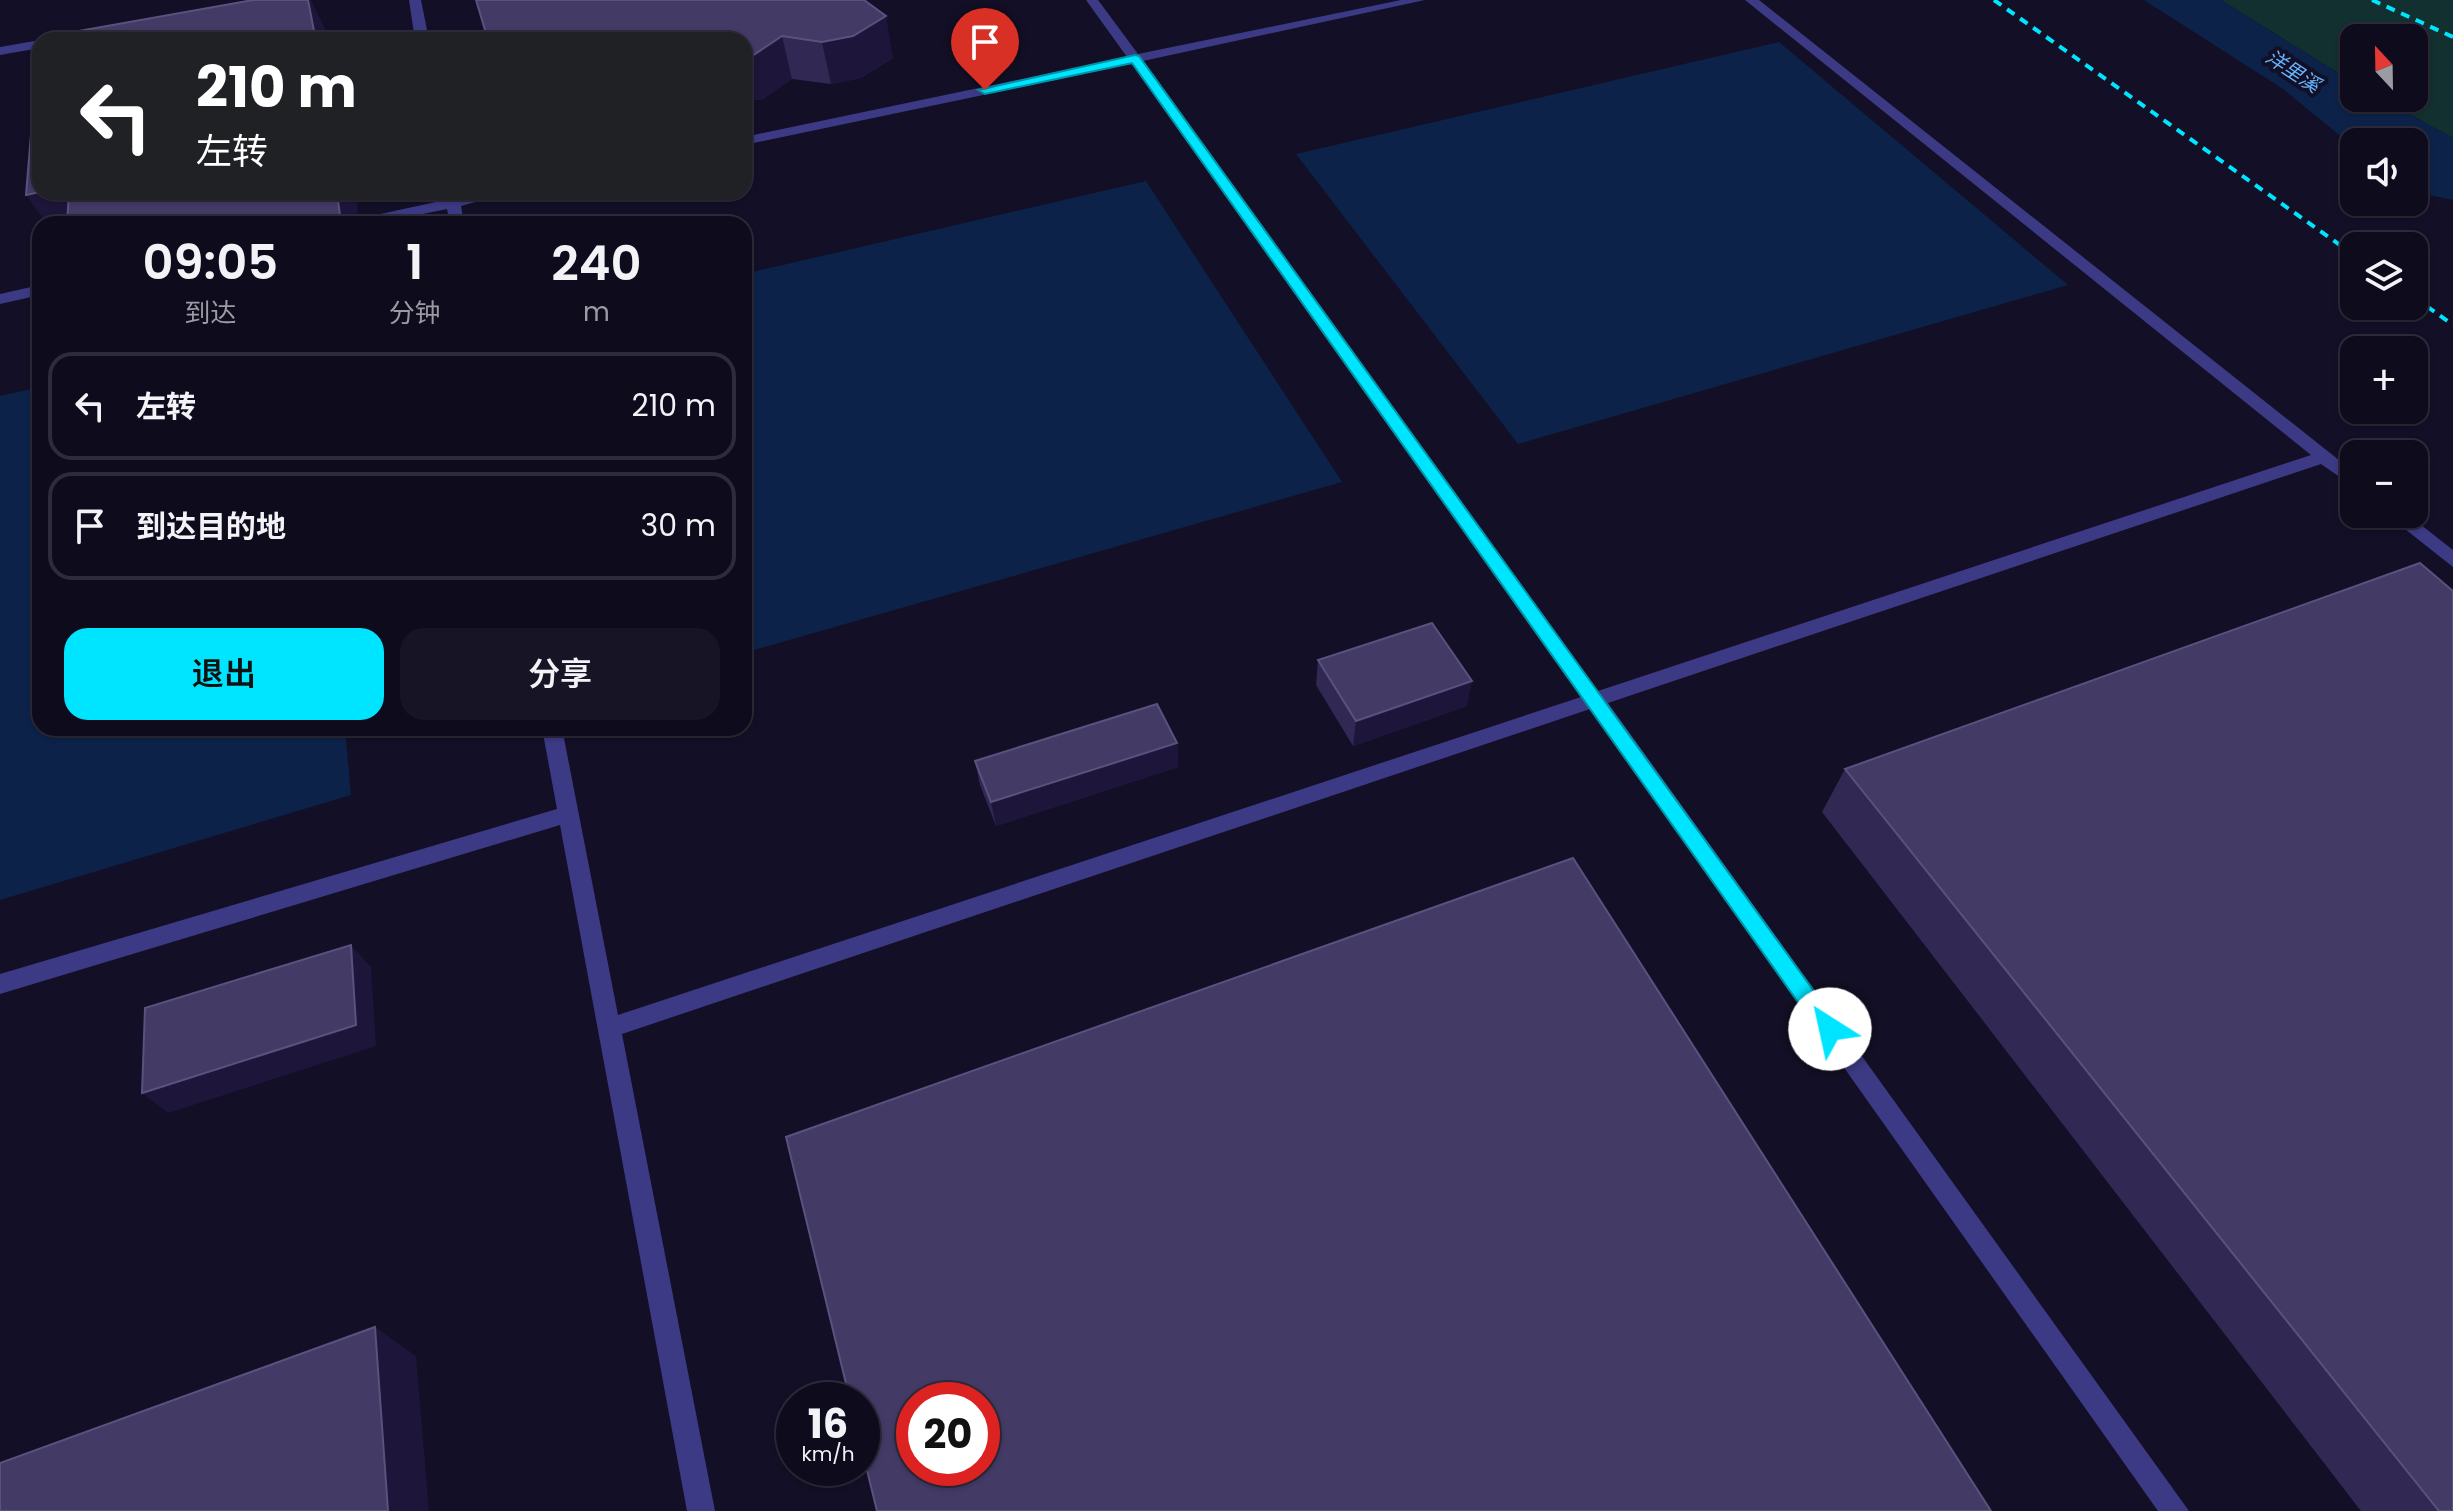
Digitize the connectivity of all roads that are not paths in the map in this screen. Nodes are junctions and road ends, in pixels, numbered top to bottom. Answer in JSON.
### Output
{"nodes":[{"id":1,"x":415,"y":0,"type":"edge"},
{"id":2,"x":1092,"y":0,"type":"edge"},
{"id":3,"x":1419,"y":0,"type":"edge"},
{"id":4,"x":1751,"y":0,"type":"edge"},
{"id":5,"x":421,"y":32,"type":"edge"},
{"id":6,"x":32,"y":45,"type":"edge"},
{"id":7,"x":0,"y":51,"type":"edge"},
{"id":8,"x":1135,"y":59,"type":"junction"},
{"id":9,"x":752,"y":139,"type":"edge"},
{"id":10,"x":441,"y":200,"type":"edge"},
{"id":11,"x":382,"y":216,"type":"edge"},
{"id":12,"x":32,"y":292,"type":"edge"},
{"id":13,"x":0,"y":299,"type":"edge"},
{"id":14,"x":2324,"y":457,"type":"junction"},
{"id":15,"x":2340,"y":470,"type":"edge"},
{"id":16,"x":2413,"y":528,"type":"edge"},
{"id":17,"x":2453,"y":560,"type":"edge"},
{"id":18,"x":1594,"y":700,"type":"junction"},
{"id":19,"x":554,"y":736,"type":"edge"},
{"id":20,"x":569,"y":814,"type":"junction"},
{"id":21,"x":0,"y":984,"type":"edge"},
{"id":22,"x":609,"y":1028,"type":"junction"},
{"id":23,"x":701,"y":1511,"type":"edge"},
{"id":24,"x":2175,"y":1511,"type":"edge"}],
"edges":[{"from":1,"to":5,"type":"lane"},
{"from":2,"to":8,"type":"lane"},
{"from":3,"to":8,"type":"lane"},
{"from":4,"to":14,"type":"lane"},
{"from":6,"to":7,"type":"lane"},
{"from":8,"to":9,"type":"lane"},
{"from":8,"to":18,"type":"lane"},
{"from":10,"to":11,"type":"lane"},
{"from":12,"to":13,"type":"lane"},
{"from":14,"to":15,"type":"lane"},
{"from":14,"to":18,"type":"lane"},
{"from":16,"to":17,"type":"lane"},
{"from":18,"to":22,"type":"lane"},
{"from":18,"to":24,"type":"lane"},
{"from":19,"to":20,"type":"lane"},
{"from":20,"to":21,"type":"lane"},
{"from":20,"to":22,"type":"lane"},
{"from":22,"to":23,"type":"lane"}]}
